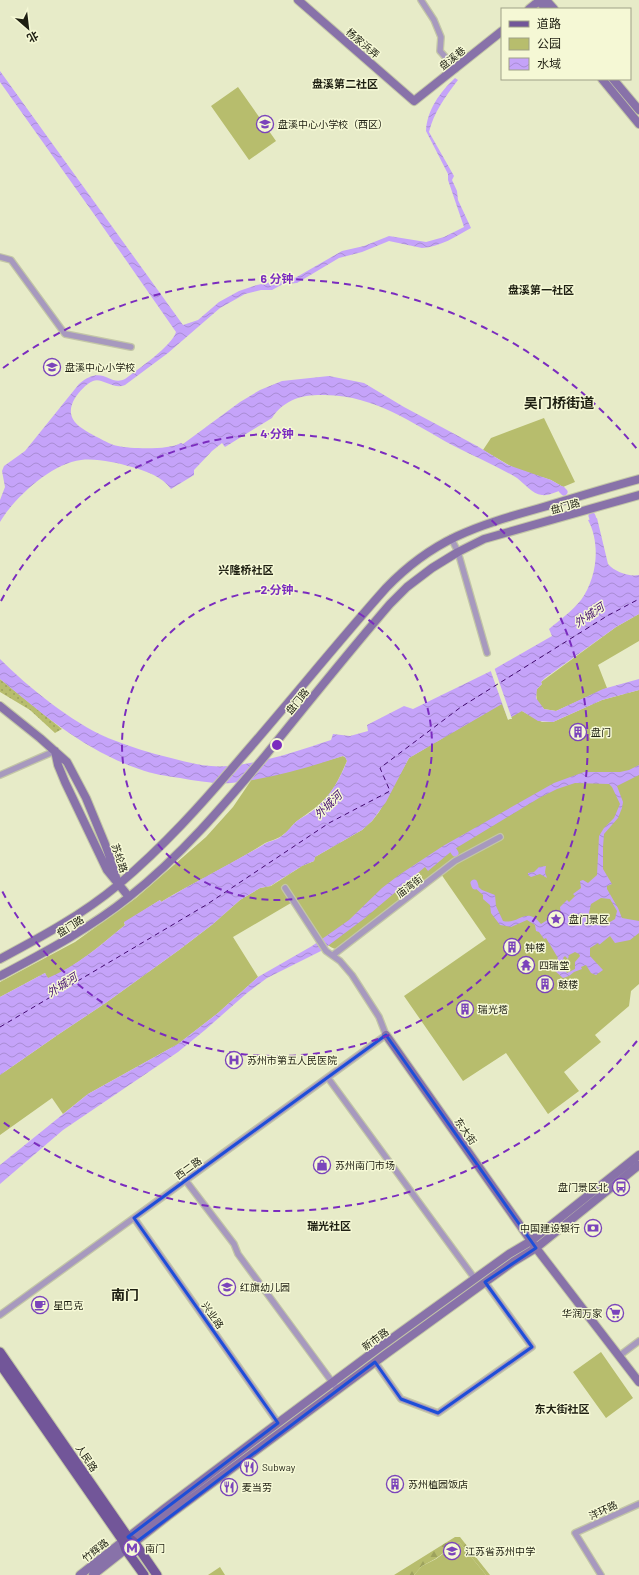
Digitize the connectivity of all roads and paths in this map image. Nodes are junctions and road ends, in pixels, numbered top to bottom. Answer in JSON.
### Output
{"nodes":[{"id":1,"x":300,"y":0,"type":"edge"},
{"id":2,"x":421,"y":0,"type":"edge"},
{"id":3,"x":541,"y":0,"type":"edge"},
{"id":4,"x":530,"y":8,"type":"edge"},
{"id":5,"x":553,"y":8,"type":"edge"},
{"id":6,"x":501,"y":32,"type":"edge"},
{"id":7,"x":456,"y":69,"type":"junction"},
{"id":8,"x":603,"y":80,"type":"edge"},
{"id":9,"x":614,"y":80,"type":"edge"},
{"id":10,"x":414,"y":101,"type":"joint"},
{"id":11,"x":639,"y":110,"type":"edge"},
{"id":12,"x":639,"y":124,"type":"edge"},
{"id":13,"x":0,"y":257,"type":"edge"},
{"id":14,"x":131,"y":347,"type":"dead end"},
{"id":15,"x":639,"y":479,"type":"edge"},
{"id":16,"x":639,"y":495,"type":"edge"},
{"id":17,"x":451,"y":538,"type":"junction"},
{"id":18,"x":458,"y":552,"type":"junction"},
{"id":19,"x":487,"y":653,"type":"dead end"},
{"id":20,"x":0,"y":706,"type":"edge"},
{"id":21,"x":55,"y":751,"type":"junction"},
{"id":22,"x":0,"y":775,"type":"edge"},
{"id":23,"x":500,"y":837,"type":"dead end"},
{"id":24,"x":118,"y":885,"type":"junction"},
{"id":25,"x":285,"y":888,"type":"dead end"},
{"id":26,"x":129,"y":897,"type":"junction"},
{"id":27,"x":333,"y":955,"type":"junction"},
{"id":28,"x":0,"y":959,"type":"edge"},
{"id":29,"x":0,"y":976,"type":"edge"},
{"id":30,"x":386,"y":1035,"type":"junction"},
{"id":31,"x":328,"y":1078,"type":"junction"},
{"id":32,"x":639,"y":1155,"type":"edge"},
{"id":33,"x":639,"y":1165,"type":"edge"},
{"id":34,"x":186,"y":1181,"type":"junction"},
{"id":35,"x":134,"y":1218,"type":"junction"},
{"id":36,"x":533,"y":1245,"type":"junction"},
{"id":37,"x":475,"y":1279,"type":"junction"},
{"id":38,"x":485,"y":1282,"type":"junction"},
{"id":39,"x":0,"y":1315,"type":"edge"},
{"id":40,"x":639,"y":1341,"type":"edge"},
{"id":41,"x":0,"y":1352,"type":"edge"},
{"id":42,"x":619,"y":1356,"type":"junction"},
{"id":43,"x":375,"y":1362,"type":"junction"},
{"id":44,"x":0,"y":1364,"type":"edge"},
{"id":45,"x":639,"y":1382,"type":"edge"},
{"id":46,"x":332,"y":1383,"type":"junction"},
{"id":47,"x":338,"y":1390,"type":"junction"},
{"id":48,"x":278,"y":1423,"type":"junction"},
{"id":49,"x":639,"y":1504,"type":"edge"},
{"id":50,"x":128,"y":1543,"type":"junction"},
{"id":51,"x":80,"y":1575,"type":"edge"},
{"id":52,"x":93,"y":1575,"type":"edge"},
{"id":53,"x":144,"y":1575,"type":"edge"},
{"id":54,"x":157,"y":1575,"type":"edge"},
{"id":55,"x":601,"y":1575,"type":"edge"}],
"edges":[{"from":1,"to":10,"type":"main road","name":"杨家浜弄"},
{"from":2,"to":7,"type":"street"},
{"from":3,"to":4,"type":"main road"},
{"from":3,"to":5,"type":"main road"},
{"from":6,"to":7,"type":"main road","name":"盘溪巷"},
{"from":7,"to":10,"type":"main road","name":"盘溪巷"},
{"from":8,"to":12,"type":"main road"},
{"from":9,"to":11,"type":"main road"},
{"from":13,"to":14,"type":"street"},
{"from":15,"to":17,"type":"main road","name":"盘门路"},
{"from":16,"to":18,"type":"main road","name":"盘门路"},
{"from":17,"to":18,"type":"street"},
{"from":17,"to":24,"type":"main road","name":"盘门路"},
{"from":18,"to":19,"type":"street"},
{"from":18,"to":26,"type":"main road","name":"盘门路"},
{"from":20,"to":21,"type":"main road","name":"苏纶路"},
{"from":21,"to":22,"type":"street"},
{"from":21,"to":24,"type":"main road","name":"苏纶路"},
{"from":21,"to":24,"type":"main road","name":"苏纶路"},
{"from":23,"to":27,"type":"street","name":"庙湾街"},
{"from":24,"to":26,"type":"main road"},
{"from":24,"to":28,"type":"main road","name":"盘门路"},
{"from":25,"to":27,"type":"street","name":"东大街"},
{"from":26,"to":29,"type":"main road","name":"盘门路"},
{"from":27,"to":30,"type":"street","name":"东大街"},
{"from":30,"to":31,"type":"street","name":"西二路"},
{"from":30,"to":36,"type":"main road","name":"东大街"},
{"from":31,"to":34,"type":"street","name":"西二路"},
{"from":31,"to":37,"type":"street"},
{"from":32,"to":36,"type":"main road","name":"新市路"},
{"from":33,"to":36,"type":"main road","name":"新市路"},
{"from":34,"to":35,"type":"street","name":"西二路"},
{"from":34,"to":46,"type":"street"},
{"from":35,"to":39,"type":"street","name":"西二路"},
{"from":35,"to":48,"type":"street","name":"兴业路"},
{"from":36,"to":37,"type":"main road","name":"新市路"},
{"from":36,"to":38,"type":"main road","name":"新市路"},
{"from":36,"to":42,"type":"main road","name":"东大街"},
{"from":37,"to":46,"type":"main road","name":"新市路"},
{"from":38,"to":43,"type":"main road","name":"新市路"},
{"from":38,"to":43,"type":"street"},
{"from":40,"to":42,"type":"street"},
{"from":41,"to":50,"type":"main road","name":"人民路"},
{"from":42,"to":45,"type":"main road","name":"东大街"},
{"from":43,"to":47,"type":"main road","name":"新市路"},
{"from":44,"to":50,"type":"main road","name":"人民路"},
{"from":46,"to":47,"type":"street"},
{"from":46,"to":48,"type":"main road","name":"新市路"},
{"from":47,"to":50,"type":"main road","name":"新市路"},
{"from":48,"to":50,"type":"main road","name":"新市路"},
{"from":49,"to":55,"type":"street","name":"洋环路"},
{"from":50,"to":51,"type":"main road","name":"竹辉路"},
{"from":50,"to":52,"type":"main road","name":"竹辉路"},
{"from":50,"to":53,"type":"main road","name":"人民路"},
{"from":50,"to":54,"type":"main road","name":"人民路"}]}
